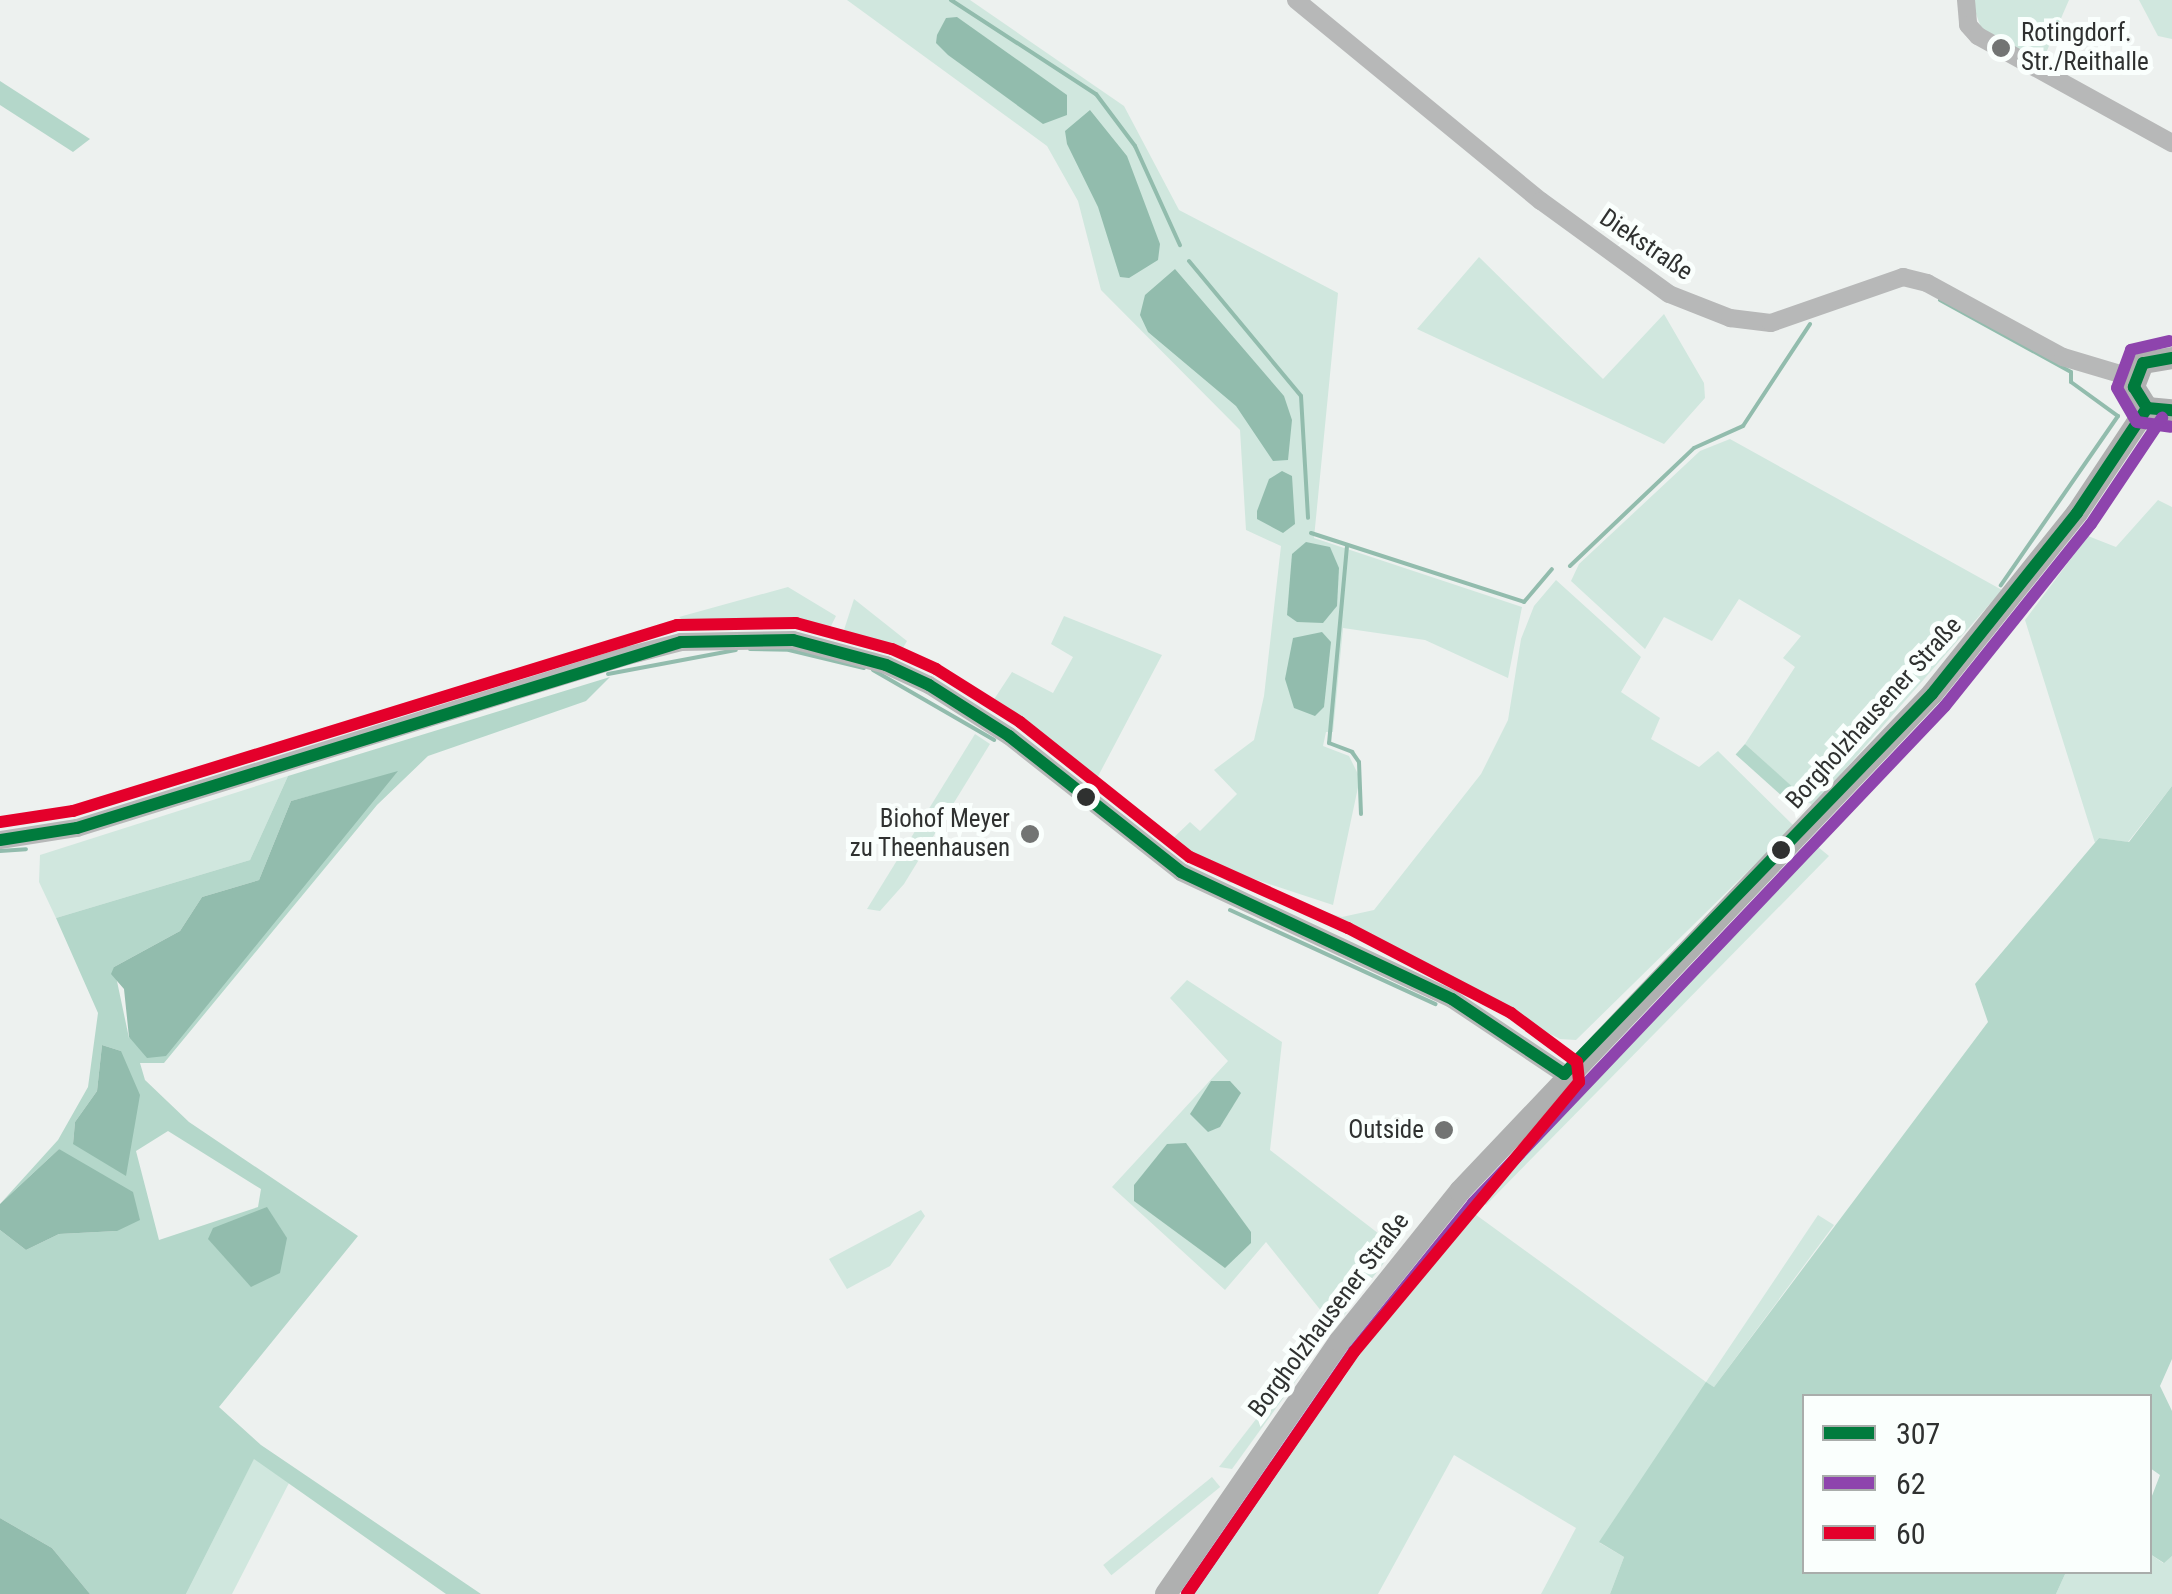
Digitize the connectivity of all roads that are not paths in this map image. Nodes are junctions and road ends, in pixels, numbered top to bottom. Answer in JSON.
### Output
{"nodes":[{"id":1,"x":1296,"y":0,"type":"edge"},
{"id":2,"x":1966,"y":0,"type":"edge"},
{"id":3,"x":2172,"y":143,"type":"edge"},
{"id":4,"x":2172,"y":358,"type":"edge"},
{"id":5,"x":2134,"y":378,"type":"junction"},
{"id":6,"x":2148,"y":408,"type":"junction"},
{"id":7,"x":2172,"y":410,"type":"edge"},
{"id":8,"x":0,"y":840,"type":"edge"},
{"id":9,"x":1564,"y":1074,"type":"junction"},
{"id":10,"x":1166,"y":1594,"type":"edge"}],
"edges":[{"from":1,"to":5,"type":"street","name":"Diekstraße"},
{"from":2,"to":3,"type":"street"},
{"from":4,"to":5,"type":"main road"},
{"from":5,"to":6,"type":"main road"},
{"from":6,"to":7,"type":"main road"},
{"from":6,"to":9,"type":"main road","name":"Borgholzhausener Straße"},
{"from":8,"to":9,"type":"street"},
{"from":9,"to":10,"type":"main road","name":"Borgholzhausener Straße"}]}
